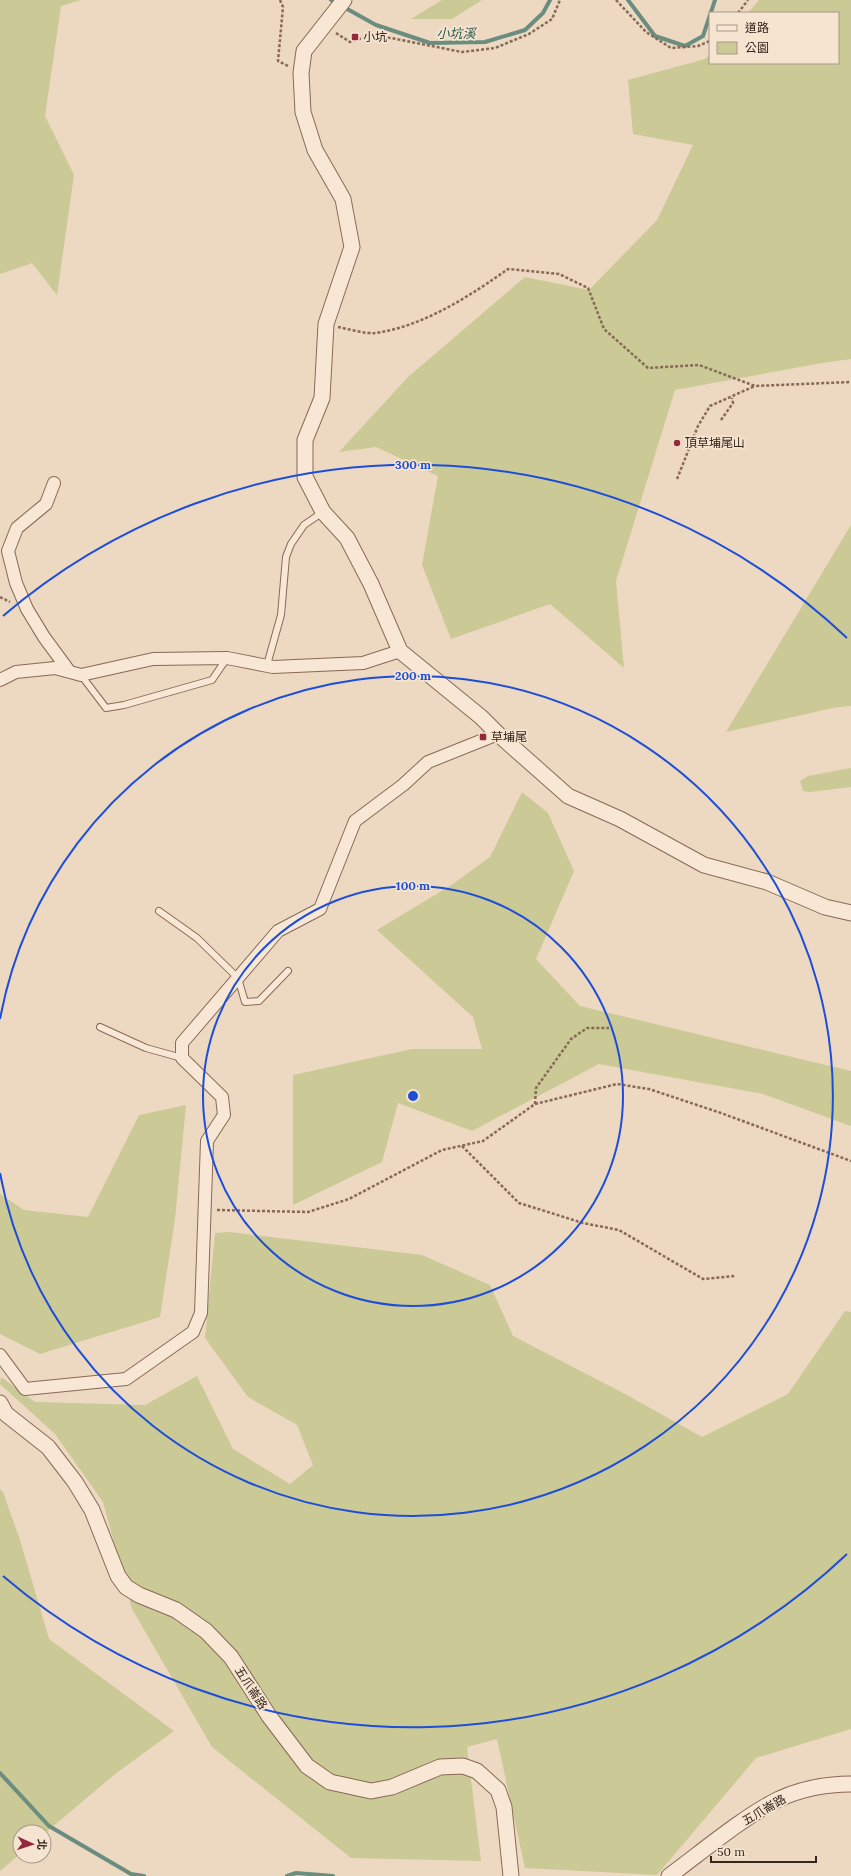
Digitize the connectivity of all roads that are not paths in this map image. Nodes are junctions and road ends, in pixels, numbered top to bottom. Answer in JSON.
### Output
{"nodes":[{"id":1,"x":344,"y":0,"type":"edge"},
{"id":2,"x":54,"y":483,"type":"dead end"},
{"id":3,"x":323,"y":512,"type":"junction"},
{"id":4,"x":400,"y":651,"type":"junction"},
{"id":5,"x":227,"y":658,"type":"junction"},
{"id":6,"x":267,"y":665,"type":"junction"},
{"id":7,"x":68,"y":672,"type":"junction"},
{"id":8,"x":81,"y":675,"type":"junction"},
{"id":9,"x":0,"y":680,"type":"edge"},
{"id":10,"x":498,"y":734,"type":"junction"},
{"id":11,"x":159,"y":910,"type":"dead end"},
{"id":12,"x":851,"y":913,"type":"edge"},
{"id":13,"x":288,"y":971,"type":"dead end"},
{"id":14,"x":238,"y":978,"type":"junction"},
{"id":15,"x":100,"y":1027,"type":"dead end"},
{"id":16,"x":182,"y":1058,"type":"junction"},
{"id":17,"x":0,"y":1355,"type":"edge"},
{"id":18,"x":0,"y":1403,"type":"edge"},
{"id":19,"x":851,"y":1784,"type":"edge"},
{"id":20,"x":512,"y":1876,"type":"edge"},
{"id":21,"x":669,"y":1876,"type":"edge"}],
"edges":[{"from":1,"to":3,"type":"street"},
{"from":2,"to":7,"type":"street"},
{"from":3,"to":4,"type":"street"},
{"from":3,"to":6,"type":"lane"},
{"from":4,"to":6,"type":"street"},
{"from":4,"to":10,"type":"street"},
{"from":5,"to":6,"type":"street"},
{"from":5,"to":8,"type":"street"},
{"from":5,"to":8,"type":"lane"},
{"from":7,"to":8,"type":"street"},
{"from":7,"to":9,"type":"street"},
{"from":10,"to":12,"type":"street"},
{"from":10,"to":14,"type":"street"},
{"from":11,"to":14,"type":"lane"},
{"from":13,"to":14,"type":"lane"},
{"from":14,"to":16,"type":"street"},
{"from":15,"to":16,"type":"lane"},
{"from":16,"to":17,"type":"street"},
{"from":18,"to":20,"type":"street","name":"五爪崙路"},
{"from":19,"to":21,"type":"street","name":"五爪崙路"}]}
